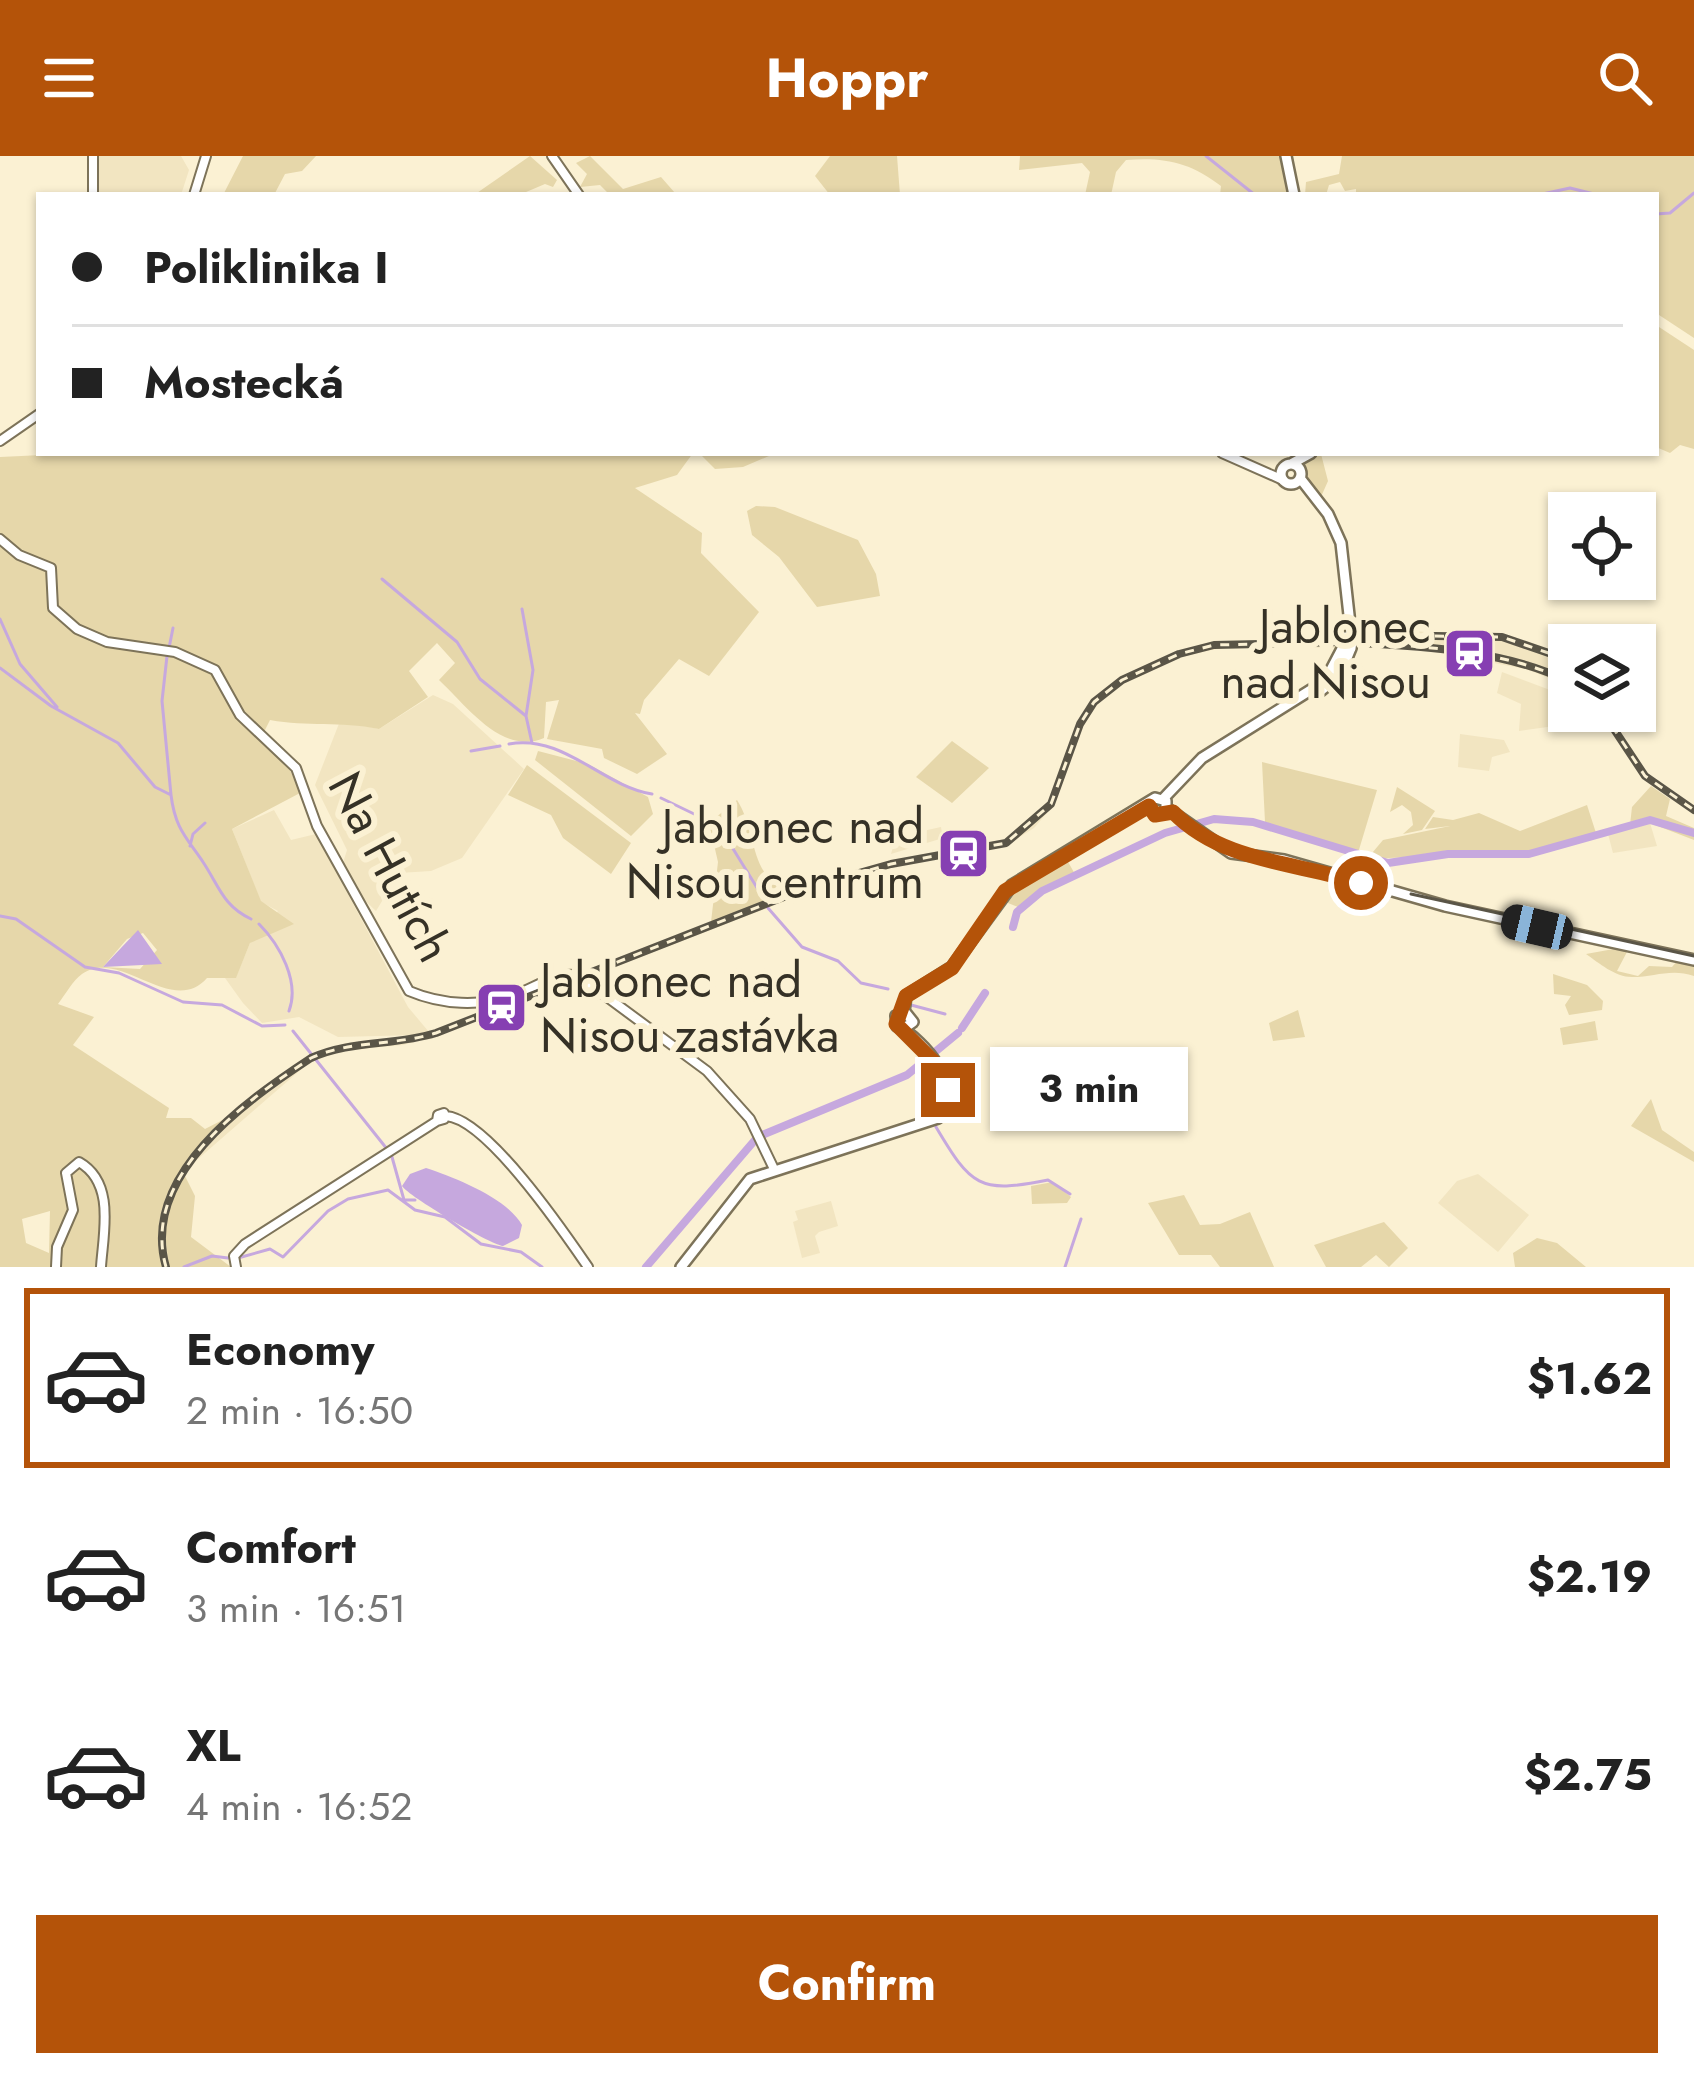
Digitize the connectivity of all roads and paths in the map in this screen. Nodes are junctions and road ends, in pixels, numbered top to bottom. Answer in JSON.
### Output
{"nodes":[{"id":1,"x":93,"y":156,"type":"edge"},
{"id":2,"x":206,"y":156,"type":"edge"},
{"id":3,"x":552,"y":156,"type":"edge"},
{"id":4,"x":1286,"y":156,"type":"edge"},
{"id":5,"x":93,"y":192,"type":"edge"},
{"id":6,"x":195,"y":192,"type":"edge"},
{"id":7,"x":577,"y":192,"type":"edge"},
{"id":8,"x":1293,"y":192,"type":"edge"},
{"id":9,"x":36,"y":416,"type":"edge"},
{"id":10,"x":0,"y":441,"type":"edge"},
{"id":11,"x":1228,"y":456,"type":"edge"},
{"id":12,"x":1307,"y":456,"type":"edge"},
{"id":13,"x":1291,"y":474,"type":"junction"},
{"id":14,"x":0,"y":539,"type":"edge"},
{"id":15,"x":1168,"y":805,"type":"junction"},
{"id":16,"x":1694,"y":960,"type":"edge"},
{"id":17,"x":774,"y":1169,"type":"junction"},
{"id":18,"x":56,"y":1267,"type":"edge"},
{"id":19,"x":101,"y":1267,"type":"edge"},
{"id":20,"x":236,"y":1267,"type":"edge"},
{"id":21,"x":588,"y":1267,"type":"edge"},
{"id":22,"x":681,"y":1267,"type":"edge"}],
"edges":[{"from":1,"to":5,"type":"street"},
{"from":2,"to":6,"type":"street"},
{"from":3,"to":7,"type":"street"},
{"from":4,"to":8,"type":"main road"},
{"from":9,"to":10,"type":"street"},
{"from":11,"to":13,"type":"street"},
{"from":12,"to":13,"type":"main road"},
{"from":13,"to":15,"type":"main road"},
{"from":14,"to":17,"type":"street","name":"Na Hutích"},
{"from":15,"to":16,"type":"main road"},
{"from":15,"to":17,"type":"main road"},
{"from":17,"to":22,"type":"main road"},
{"from":18,"to":19,"type":"street"},
{"from":20,"to":21,"type":"street"}]}
